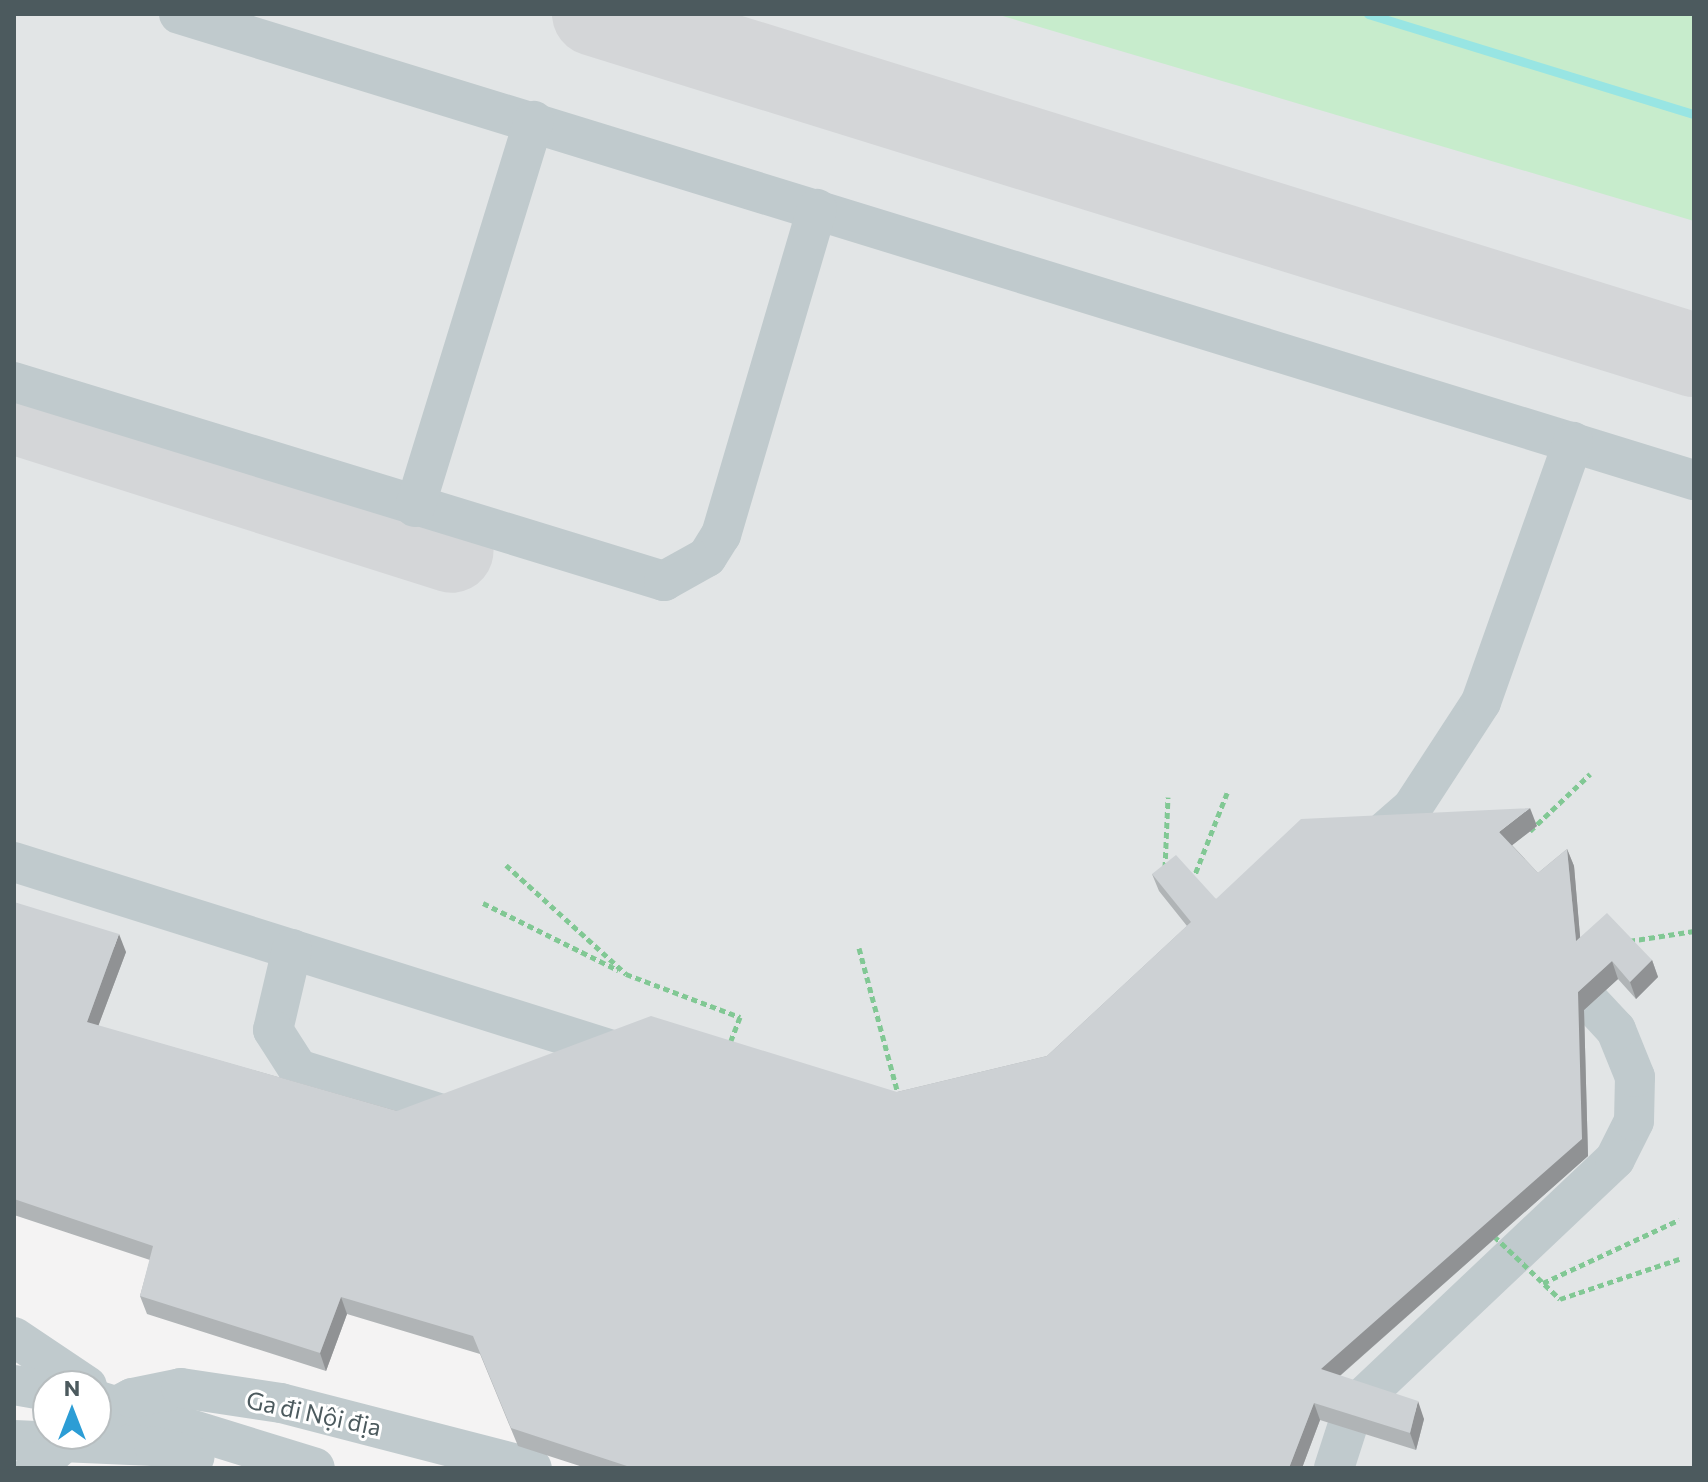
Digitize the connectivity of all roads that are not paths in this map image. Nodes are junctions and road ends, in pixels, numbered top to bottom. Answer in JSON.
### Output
{"nodes":[{"id":1,"x":179,"y":14,"type":"edge"},
{"id":2,"x":534,"y":121,"type":"junction"},
{"id":3,"x":817,"y":209,"type":"junction"},
{"id":4,"x":14,"y":382,"type":"edge"},
{"id":5,"x":1573,"y":442,"type":"junction"},
{"id":6,"x":1694,"y":480,"type":"edge"},
{"id":7,"x":415,"y":507,"type":"junction"},
{"id":8,"x":1409,"y":824,"type":"edge"},
{"id":9,"x":14,"y":862,"type":"edge"},
{"id":10,"x":292,"y":949,"type":"junction"},
{"id":11,"x":1591,"y":1003,"type":"edge"},
{"id":12,"x":612,"y":1050,"type":"edge"},
{"id":13,"x":442,"y":1114,"type":"edge"},
{"id":14,"x":19,"y":1339,"type":"edge"},
{"id":15,"x":59,"y":1370,"type":"edge"},
{"id":16,"x":112,"y":1399,"type":"edge"},
{"id":17,"x":112,"y":1405,"type":"edge"},
{"id":18,"x":14,"y":1440,"type":"edge"},
{"id":19,"x":55,"y":1450,"type":"edge"},
{"id":20,"x":35,"y":1468,"type":"edge"},
{"id":21,"x":233,"y":1468,"type":"edge"},
{"id":22,"x":315,"y":1468,"type":"edge"},
{"id":23,"x":532,"y":1468,"type":"edge"},
{"id":24,"x":1334,"y":1468,"type":"edge"}],
"edges":[{"from":1,"to":2,"type":"lane"},
{"from":2,"to":3,"type":"lane"},
{"from":2,"to":7,"type":"lane"},
{"from":3,"to":5,"type":"lane"},
{"from":3,"to":7,"type":"lane"},
{"from":4,"to":7,"type":"lane"},
{"from":5,"to":6,"type":"lane"},
{"from":5,"to":8,"type":"lane"},
{"from":9,"to":10,"type":"lane"},
{"from":10,"to":12,"type":"lane"},
{"from":10,"to":13,"type":"lane"},
{"from":11,"to":24,"type":"lane"},
{"from":14,"to":15,"type":"lane"},
{"from":16,"to":23,"type":"lane","name":"Ga đi Nội địa","bridge":true},
{"from":17,"to":22,"type":"lane"},
{"from":18,"to":21,"type":"lane"},
{"from":19,"to":20,"type":"lane","bridge":true}]}
